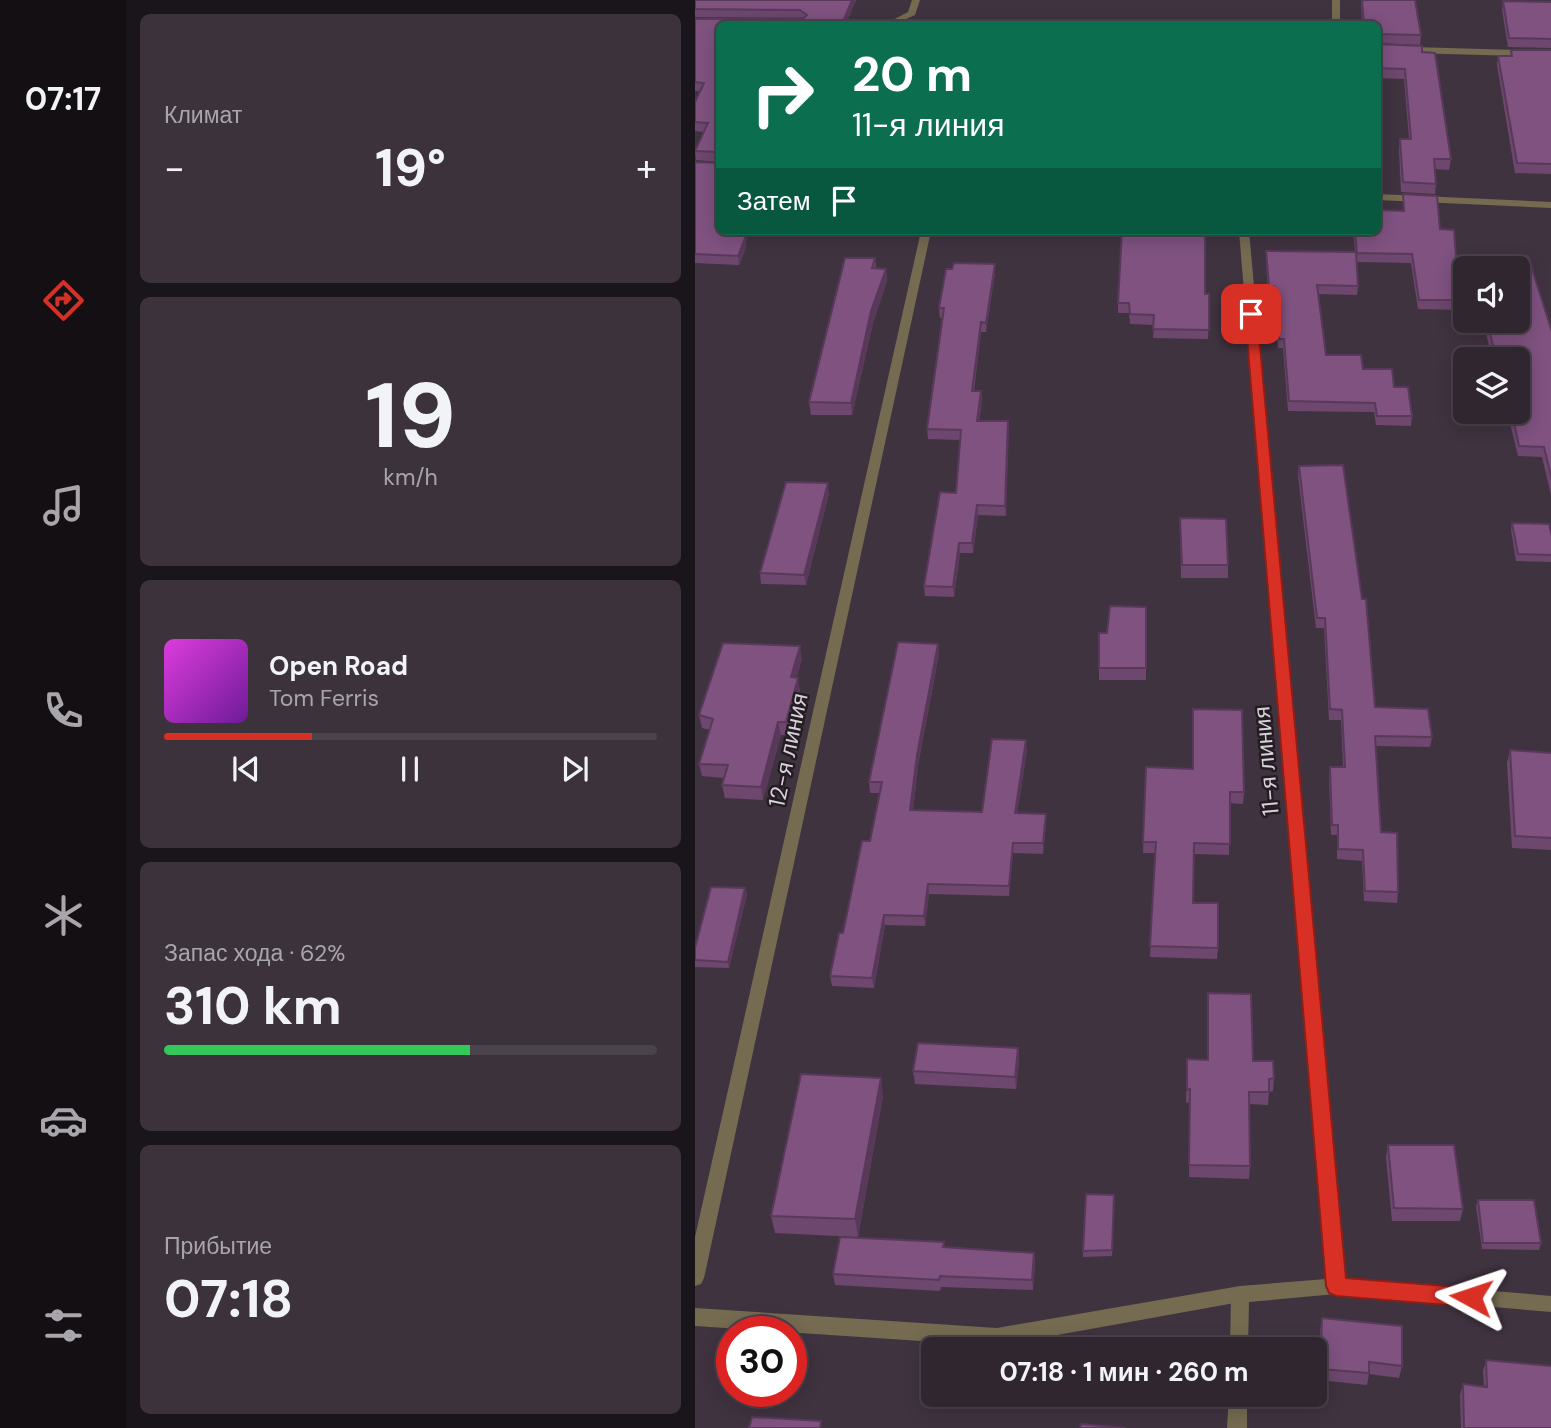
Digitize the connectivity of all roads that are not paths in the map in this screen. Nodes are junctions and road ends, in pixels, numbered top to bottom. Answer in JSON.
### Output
{"nodes":[{"id":1,"x":916,"y":0,"type":"edge"},
{"id":2,"x":1336,"y":0,"type":"edge"},
{"id":3,"x":897,"y":21,"type":"edge"},
{"id":4,"x":1336,"y":21,"type":"edge"},
{"id":5,"x":1381,"y":49,"type":"edge"},
{"id":6,"x":1551,"y":54,"type":"edge"},
{"id":7,"x":1381,"y":197,"type":"edge"},
{"id":8,"x":1551,"y":206,"type":"edge"},
{"id":9,"x":925,"y":235,"type":"edge"},
{"id":10,"x":1244,"y":235,"type":"edge"},
{"id":11,"x":695,"y":1278,"type":"edge"},
{"id":12,"x":1336,"y":1286,"type":"junction"},
{"id":13,"x":1240,"y":1294,"type":"junction"},
{"id":14,"x":1551,"y":1304,"type":"edge"},
{"id":15,"x":695,"y":1317,"type":"edge"},
{"id":16,"x":1239,"y":1337,"type":"edge"},
{"id":17,"x":1238,"y":1407,"type":"edge"},
{"id":18,"x":1237,"y":1428,"type":"edge"}],
"edges":[{"from":1,"to":3,"type":"street"},
{"from":2,"to":4,"type":"street"},
{"from":5,"to":6,"type":"street"},
{"from":7,"to":8,"type":"street"},
{"from":9,"to":11,"type":"street","name":"12-я линия"},
{"from":10,"to":12,"type":"street","name":"11-я линия"},
{"from":12,"to":13,"type":"street"},
{"from":12,"to":14,"type":"street"},
{"from":13,"to":15,"type":"street"},
{"from":13,"to":16,"type":"street"},
{"from":17,"to":18,"type":"street"}]}
